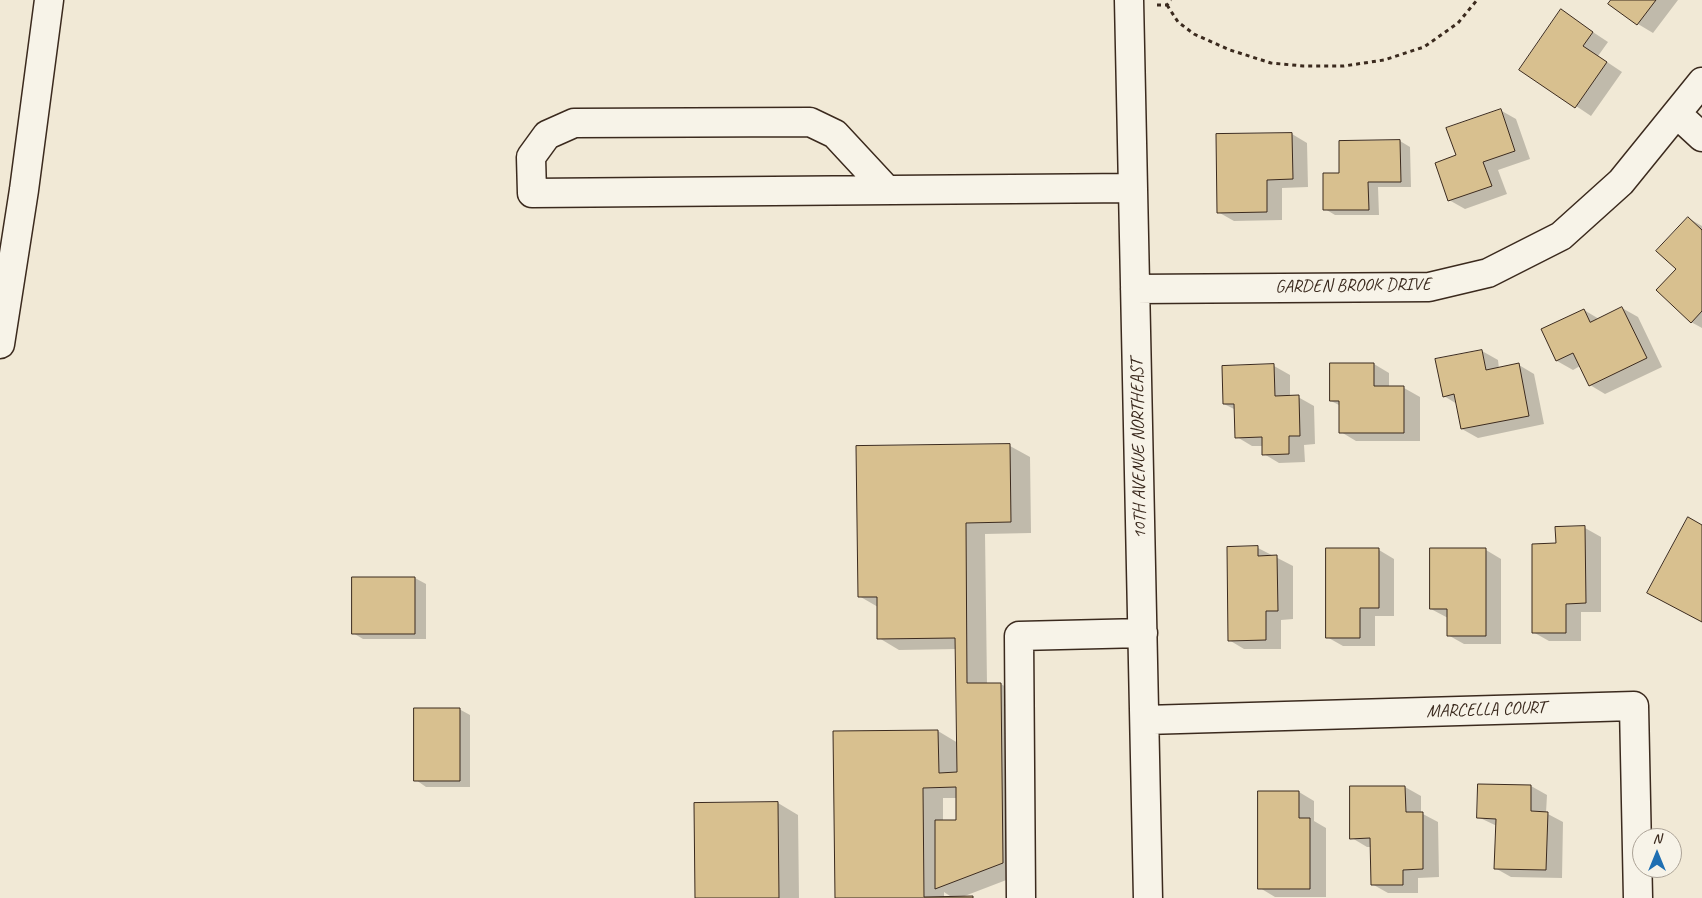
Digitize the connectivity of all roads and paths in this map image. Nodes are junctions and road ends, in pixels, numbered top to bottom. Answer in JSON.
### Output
{"nodes":[{"id":1,"x":49,"y":0,"type":"edge"},
{"id":2,"x":1129,"y":0,"type":"edge"},
{"id":3,"x":1476,"y":0,"type":"edge"},
{"id":4,"x":1166,"y":5,"type":"dead end"},
{"id":5,"x":1702,"y":82,"type":"edge"},
{"id":6,"x":1677,"y":114,"type":"junction"},
{"id":7,"x":1702,"y":137,"type":"edge"},
{"id":8,"x":1133,"y":188,"type":"junction"},
{"id":9,"x":887,"y":190,"type":"junction"},
{"id":10,"x":1135,"y":288,"type":"junction"},
{"id":11,"x":0,"y":344,"type":"edge"},
{"id":12,"x":1143,"y":633,"type":"junction"},
{"id":13,"x":1146,"y":720,"type":"junction"},
{"id":14,"x":1021,"y":898,"type":"edge"},
{"id":15,"x":1148,"y":898,"type":"edge"},
{"id":16,"x":1638,"y":898,"type":"edge"}],
"edges":[{"from":1,"to":11,"type":"main road"},
{"from":2,"to":8,"type":"main road","name":"10TH AVENUE NORTHEAST"},
{"from":3,"to":4,"type":"path"},
{"from":5,"to":6,"type":"main road","name":"GARDEN BROOK DRIVE"},
{"from":6,"to":7,"type":"main road"},
{"from":6,"to":10,"type":"main road","name":"GARDEN BROOK DRIVE"},
{"from":8,"to":9,"type":"main road"},
{"from":8,"to":10,"type":"main road","name":"10TH AVENUE NORTHEAST"},
{"from":9,"to":9,"type":"main road"},
{"from":10,"to":12,"type":"main road","name":"10TH AVENUE NORTHEAST"},
{"from":12,"to":13,"type":"main road","name":"10TH AVENUE NORTHEAST"},
{"from":12,"to":14,"type":"main road"},
{"from":13,"to":15,"type":"main road","name":"10TH AVENUE NORTHEAST"},
{"from":13,"to":16,"type":"main road","name":"MARCELLA COURT"}]}
